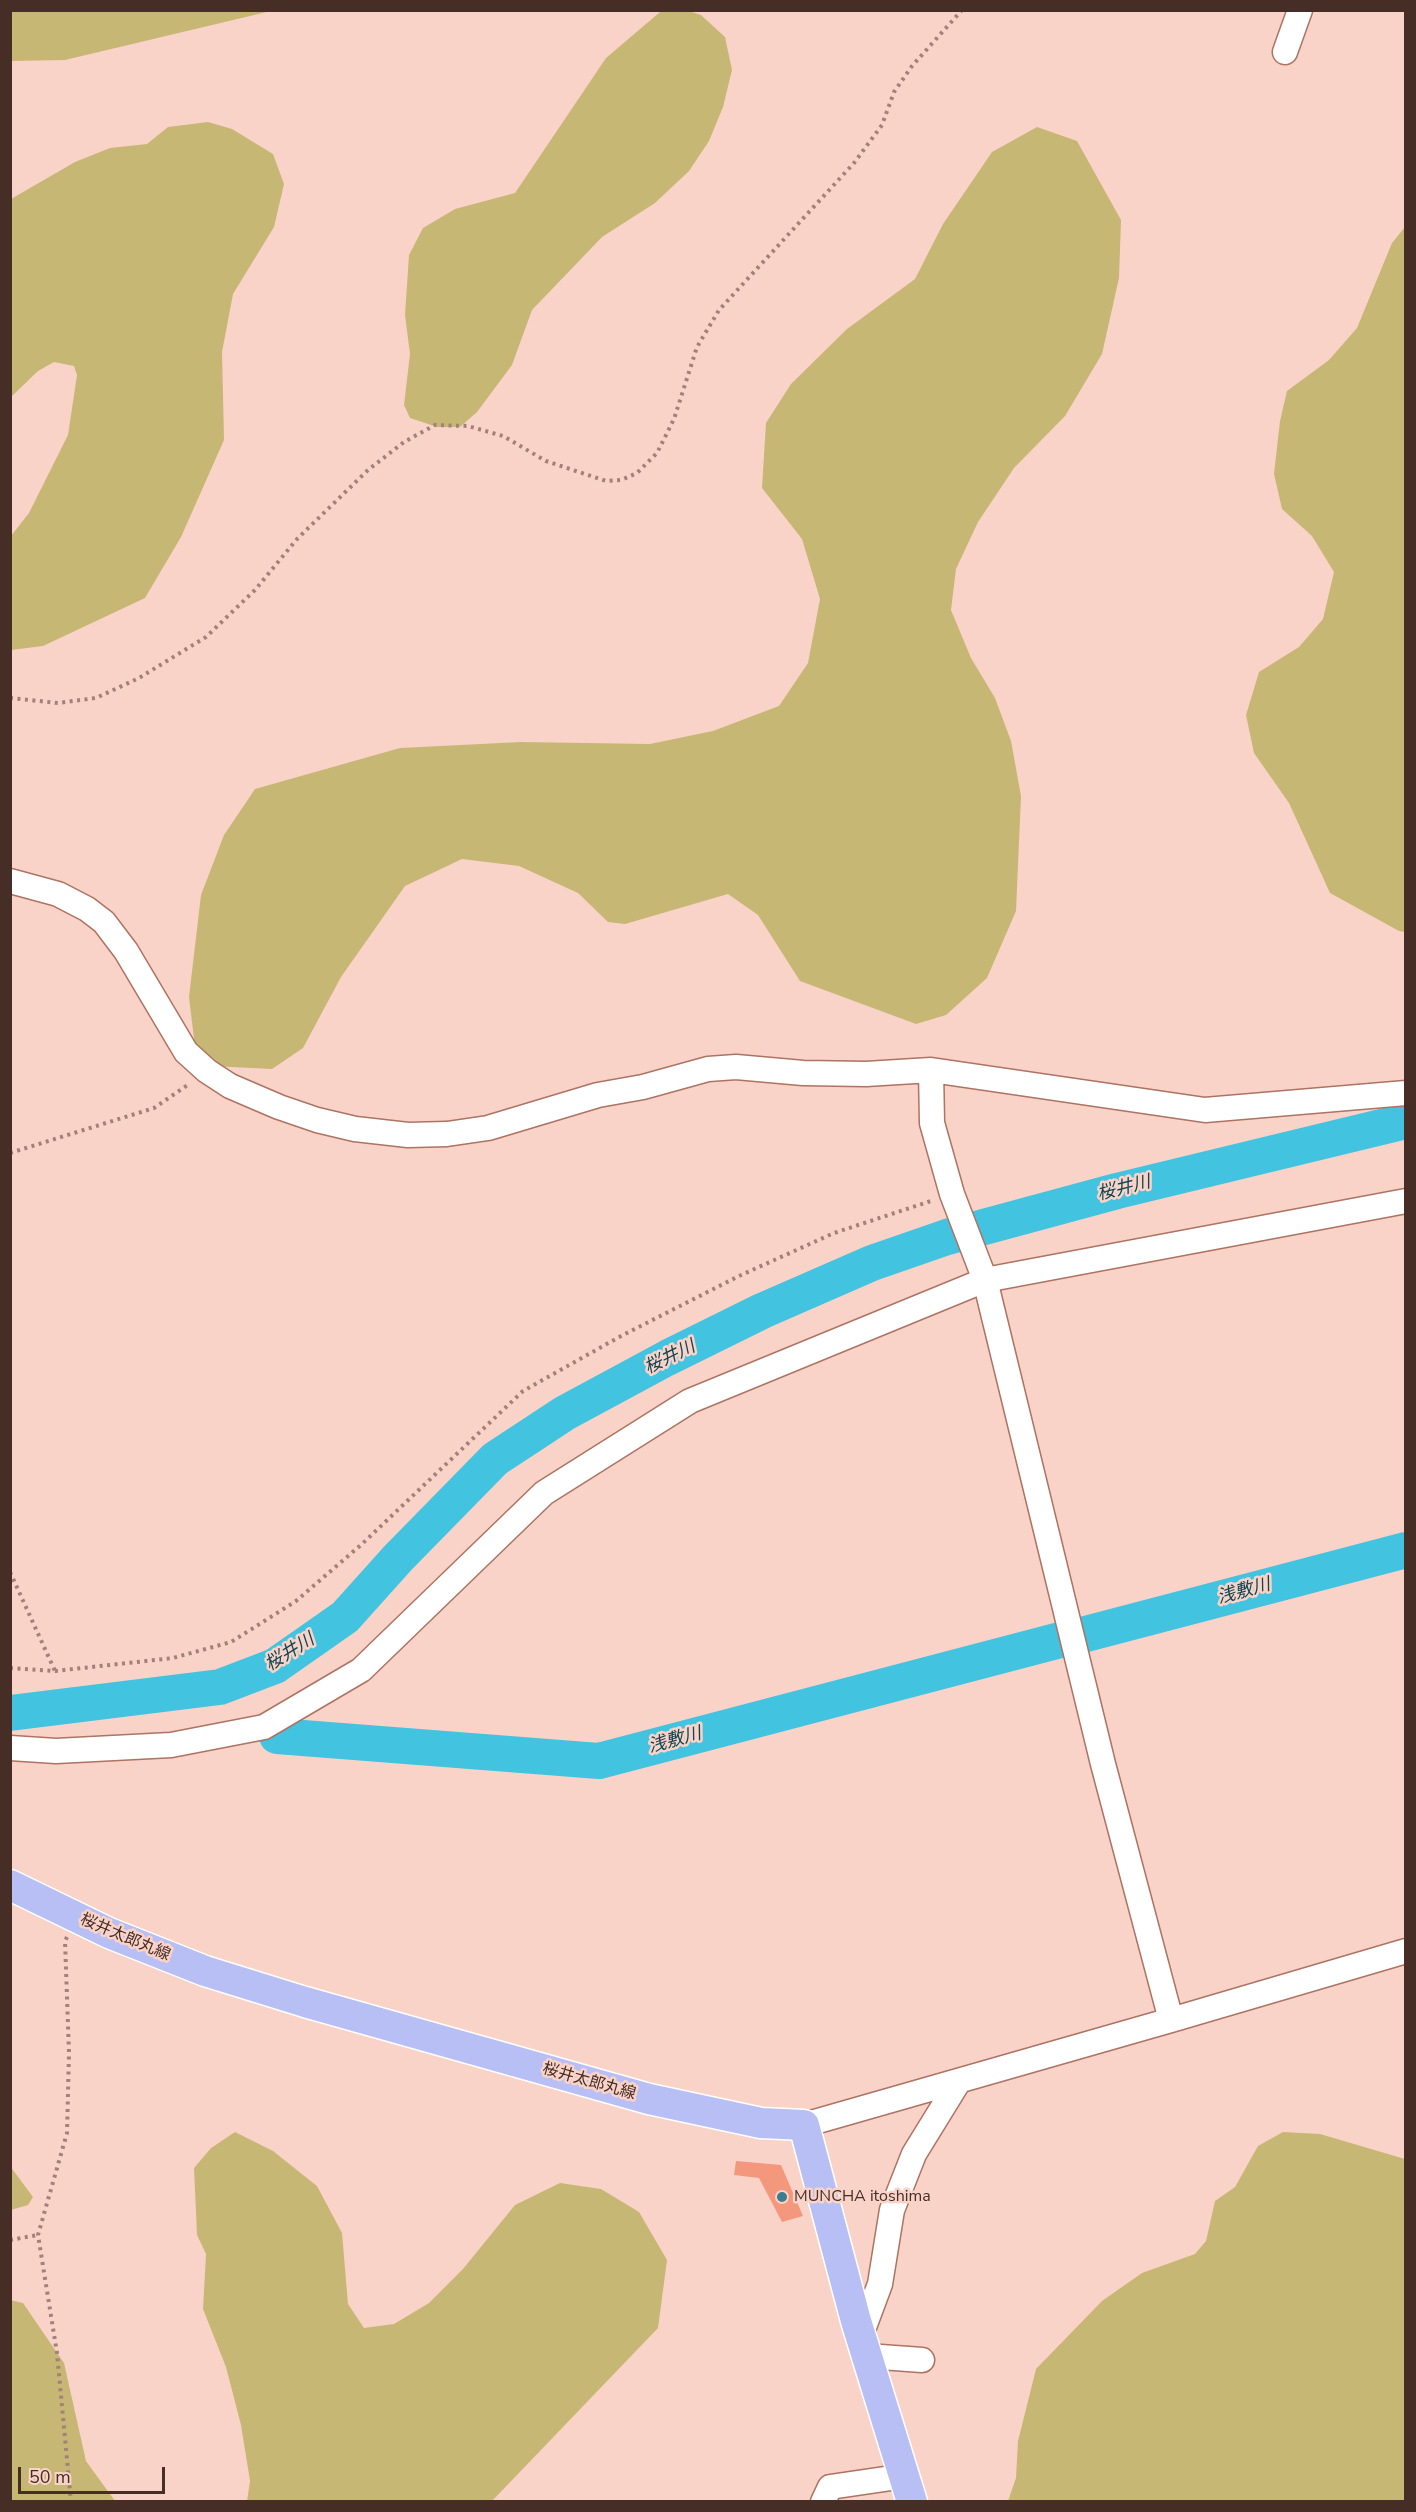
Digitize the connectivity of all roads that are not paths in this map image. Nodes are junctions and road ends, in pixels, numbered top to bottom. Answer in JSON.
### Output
{"nodes":[{"id":1,"x":1300,"y":10,"type":"edge"},
{"id":2,"x":1285,"y":52,"type":"dead end"},
{"id":3,"x":10,"y":881,"type":"edge"},
{"id":4,"x":931,"y":1070,"type":"junction"},
{"id":5,"x":1406,"y":1093,"type":"edge"},
{"id":6,"x":1406,"y":1201,"type":"edge"},
{"id":7,"x":981,"y":1272,"type":"junction"},
{"id":8,"x":10,"y":1748,"type":"edge"},
{"id":9,"x":10,"y":1885,"type":"edge"},
{"id":10,"x":1406,"y":1951,"type":"edge"},
{"id":11,"x":1171,"y":2020,"type":"junction"},
{"id":12,"x":958,"y":2081,"type":"junction"},
{"id":13,"x":804,"y":2125,"type":"junction"},
{"id":14,"x":864,"y":2346,"type":"junction"},
{"id":15,"x":922,"y":2360,"type":"dead end"},
{"id":16,"x":908,"y":2489,"type":"edge"},
{"id":17,"x":822,"y":2502,"type":"edge"}],
"edges":[{"from":1,"to":2,"type":"street"},
{"from":3,"to":4,"type":"street"},
{"from":4,"to":5,"type":"street"},
{"from":4,"to":7,"type":"street"},
{"from":6,"to":7,"type":"street"},
{"from":7,"to":8,"type":"street"},
{"from":7,"to":11,"type":"street"},
{"from":9,"to":13,"type":"main road","name":"桜井太郎丸線"},
{"from":10,"to":11,"type":"street"},
{"from":11,"to":12,"type":"street"},
{"from":12,"to":13,"type":"street"},
{"from":12,"to":14,"type":"street"},
{"from":13,"to":14,"type":"main road"},
{"from":14,"to":15,"type":"street"},
{"from":14,"to":16,"type":"main road"},
{"from":16,"to":17,"type":"street"}]}
